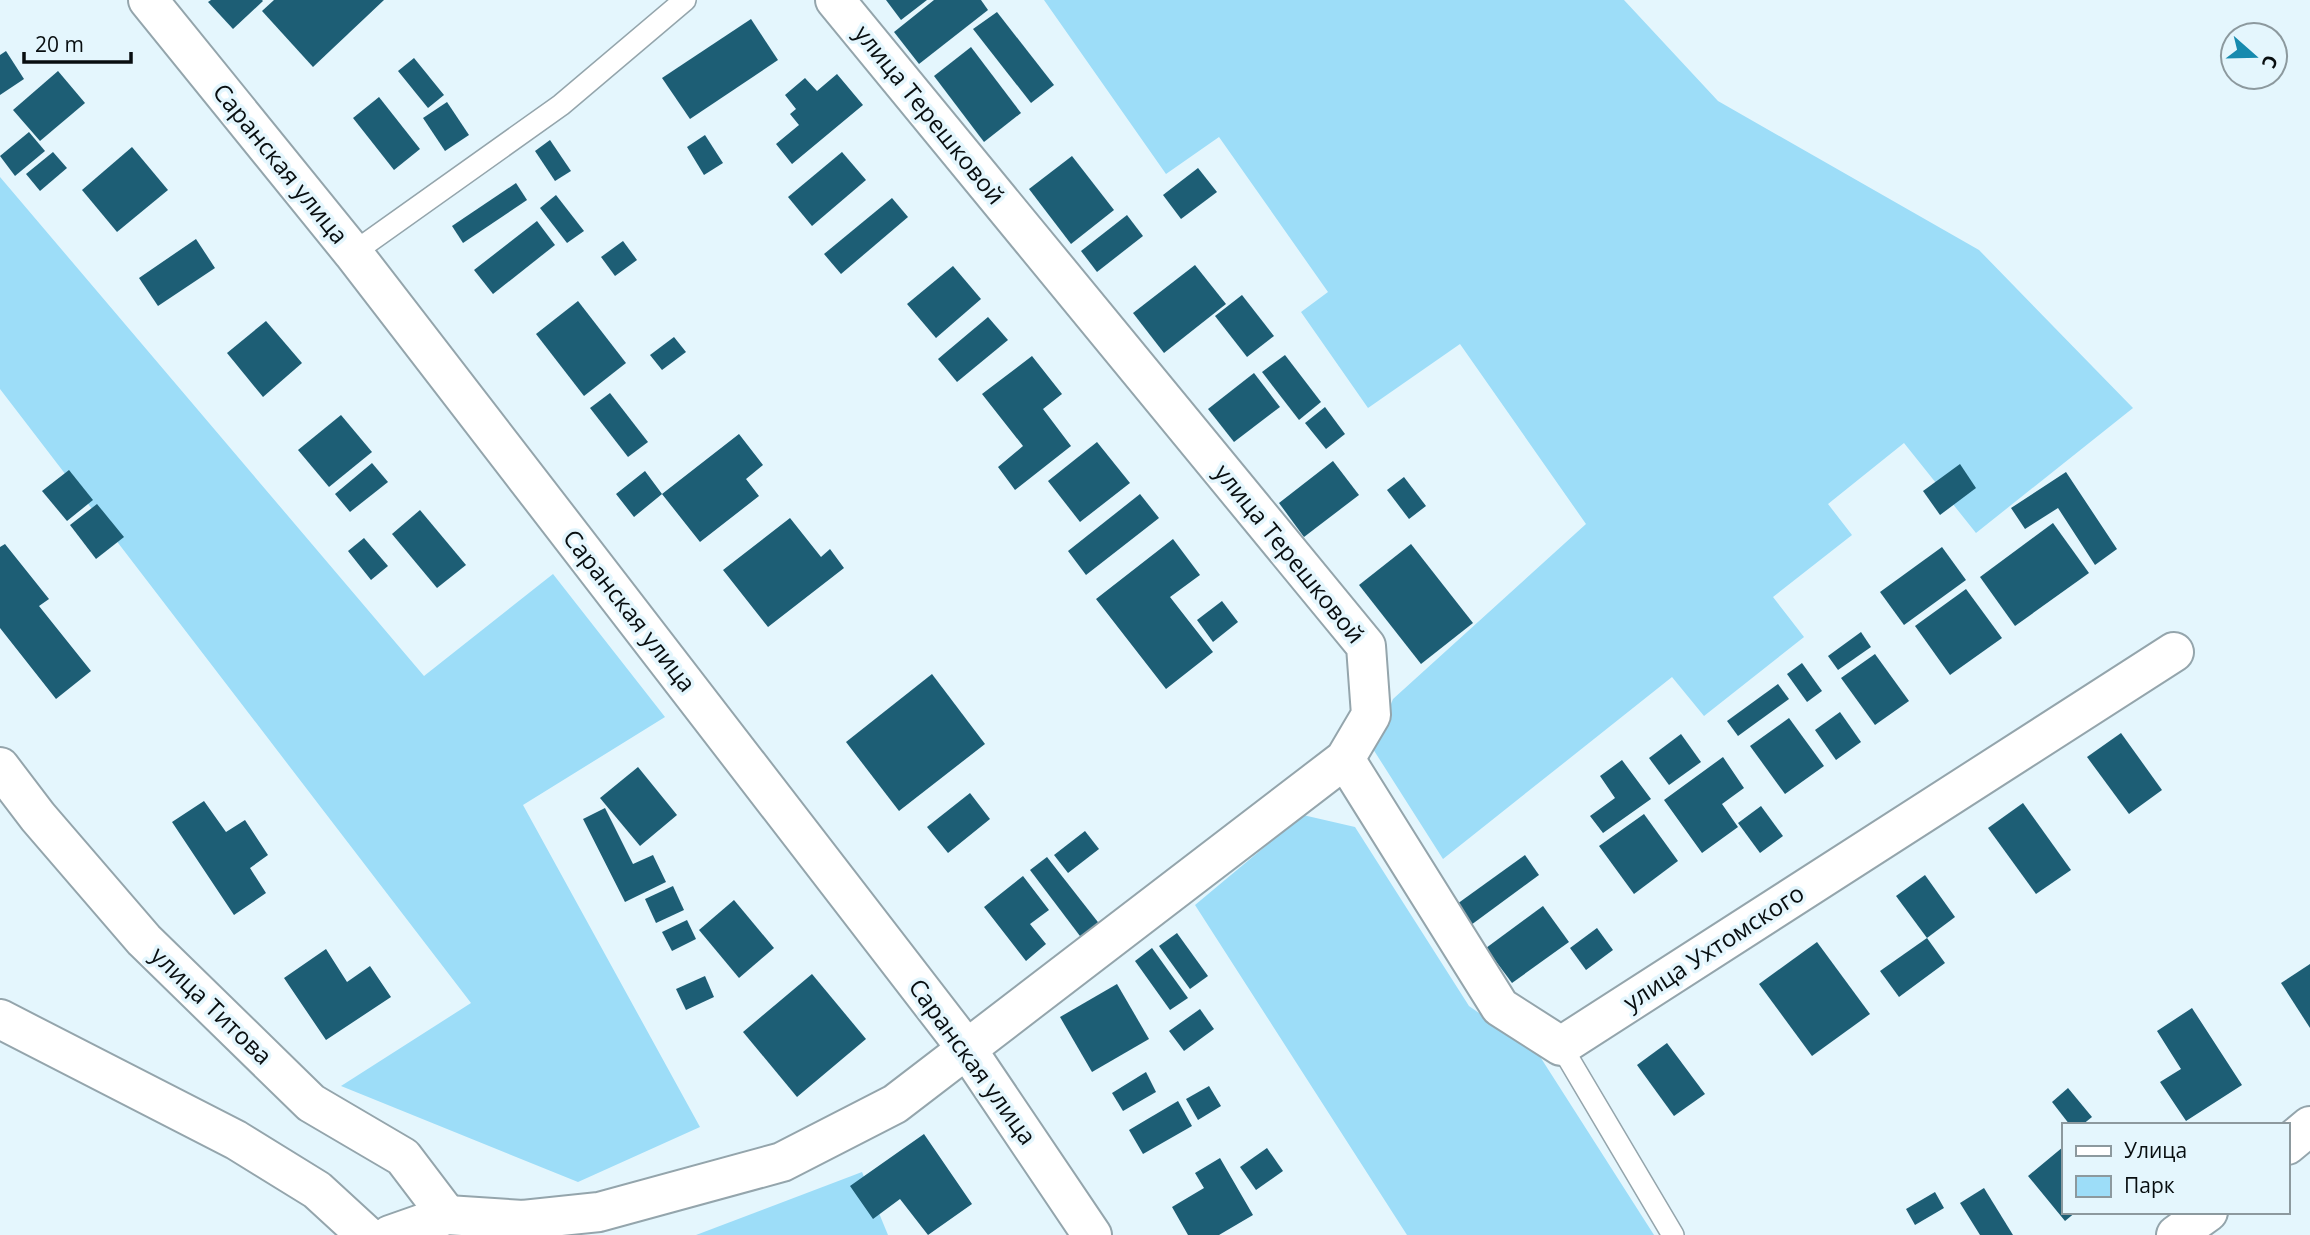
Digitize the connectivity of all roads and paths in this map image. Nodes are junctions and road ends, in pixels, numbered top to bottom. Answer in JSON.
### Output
{"nodes":[{"id":1,"x":148,"y":0,"type":"edge"},
{"id":2,"x":685,"y":0,"type":"edge"},
{"id":3,"x":835,"y":0,"type":"edge"},
{"id":4,"x":353,"y":253,"type":"junction"},
{"id":5,"x":2174,"y":652,"type":"dead end"},
{"id":6,"x":1345,"y":759,"type":"junction"},
{"id":7,"x":0,"y":767,"type":"edge"},
{"id":8,"x":0,"y":1019,"type":"edge"},
{"id":9,"x":1561,"y":1046,"type":"junction"},
{"id":10,"x":966,"y":1048,"type":"junction"},
{"id":11,"x":2310,"y":1126,"type":"edge"},
{"id":12,"x":2289,"y":1143,"type":"edge"},
{"id":13,"x":2205,"y":1214,"type":"edge"},
{"id":14,"x":447,"y":1215,"type":"junction"},
{"id":15,"x":366,"y":1235,"type":"edge"},
{"id":16,"x":390,"y":1235,"type":"edge"},
{"id":17,"x":1092,"y":1235,"type":"edge"},
{"id":18,"x":1673,"y":1235,"type":"edge"},
{"id":19,"x":2176,"y":1235,"type":"edge"}],
"edges":[{"from":1,"to":4,"type":"street","name":"Саранская улица"},
{"from":2,"to":4,"type":"lane"},
{"from":3,"to":6,"type":"street","name":"улица Терешковой"},
{"from":4,"to":10,"type":"street","name":"Саранская улица"},
{"from":5,"to":9,"type":"street","name":"улица Ухтомского"},
{"from":6,"to":9,"type":"street"},
{"from":6,"to":10,"type":"street","name":"улица Терешковой"},
{"from":7,"to":14,"type":"street","name":"улица Титова"},
{"from":8,"to":15,"type":"street"},
{"from":9,"to":18,"type":"lane"},
{"from":10,"to":14,"type":"street","name":"улица Терешковой"},
{"from":10,"to":17,"type":"street","name":"Саранская улица"},
{"from":11,"to":12,"type":"street"},
{"from":13,"to":19,"type":"street"},
{"from":14,"to":16,"type":"street"}]}
